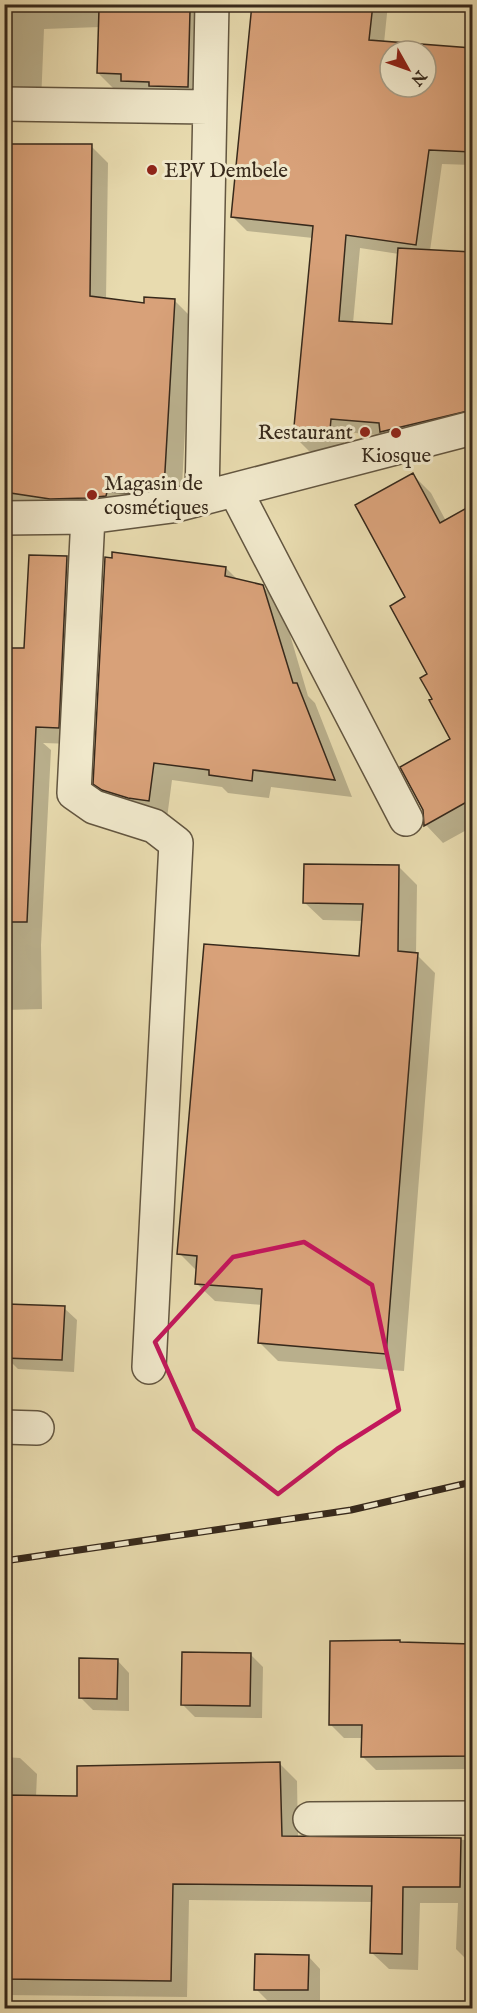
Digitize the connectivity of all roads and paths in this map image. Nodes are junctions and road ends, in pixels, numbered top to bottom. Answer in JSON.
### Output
{"nodes":[{"id":1,"x":212,"y":4,"type":"edge"},
{"id":2,"x":4,"y":104,"type":"edge"},
{"id":3,"x":208,"y":107,"type":"junction"},
{"id":4,"x":472,"y":428,"type":"edge"},
{"id":5,"x":235,"y":490,"type":"junction"},
{"id":6,"x":202,"y":499,"type":"junction"},
{"id":7,"x":88,"y":517,"type":"junction"},
{"id":8,"x":4,"y":518,"type":"edge"},
{"id":9,"x":406,"y":819,"type":"dead end"},
{"id":10,"x":149,"y":1367,"type":"dead end"},
{"id":11,"x":4,"y":1427,"type":"edge"},
{"id":12,"x":37,"y":1428,"type":"dead end"},
{"id":13,"x":472,"y":1818,"type":"edge"},
{"id":14,"x":310,"y":1819,"type":"dead end"}],
"edges":[{"from":1,"to":3,"type":"street"},
{"from":2,"to":3,"type":"street"},
{"from":3,"to":6,"type":"street"},
{"from":4,"to":5,"type":"street"},
{"from":5,"to":6,"type":"street"},
{"from":5,"to":9,"type":"street"},
{"from":6,"to":7,"type":"street"},
{"from":7,"to":8,"type":"street"},
{"from":7,"to":10,"type":"street"},
{"from":11,"to":12,"type":"street"},
{"from":13,"to":14,"type":"street"}]}
